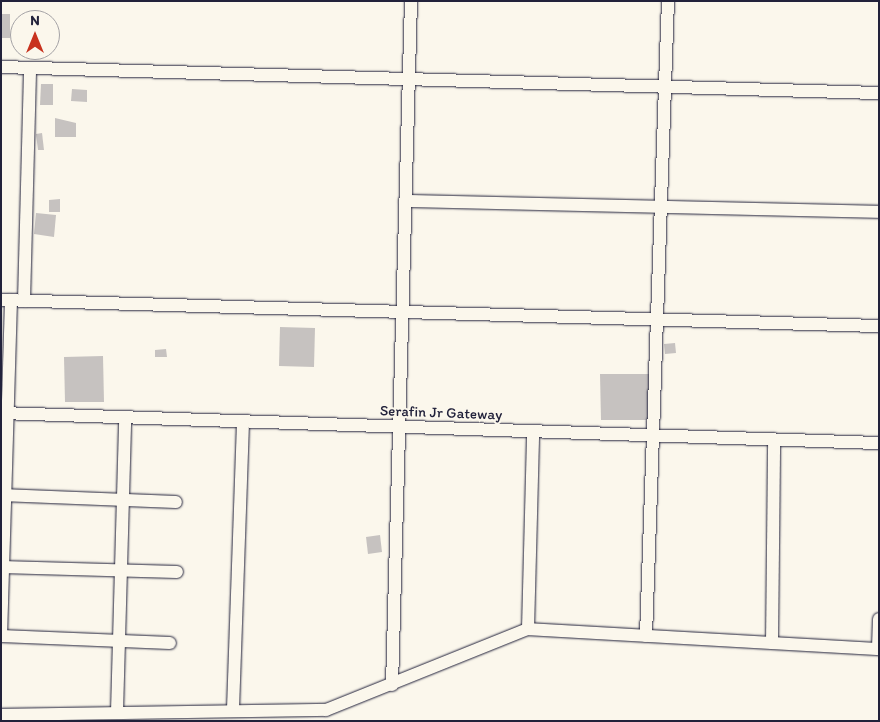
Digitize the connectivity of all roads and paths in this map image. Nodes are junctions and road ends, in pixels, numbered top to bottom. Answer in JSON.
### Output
{"nodes":[{"id":1,"x":411,"y":1,"type":"edge"},
{"id":2,"x":668,"y":1,"type":"edge"},
{"id":3,"x":1,"y":67,"type":"edge"},
{"id":4,"x":30,"y":68,"type":"junction"},
{"id":5,"x":409,"y":80,"type":"junction"},
{"id":6,"x":665,"y":87,"type":"junction"},
{"id":7,"x":879,"y":93,"type":"edge"},
{"id":8,"x":405,"y":201,"type":"junction"},
{"id":9,"x":661,"y":207,"type":"junction"},
{"id":10,"x":879,"y":212,"type":"edge"},
{"id":11,"x":12,"y":300,"type":"edge"},
{"id":12,"x":402,"y":312,"type":"junction"},
{"id":13,"x":657,"y":320,"type":"junction"},
{"id":14,"x":879,"y":326,"type":"edge"},
{"id":15,"x":5,"y":413,"type":"edge"},
{"id":16,"x":125,"y":417,"type":"junction"},
{"id":17,"x":244,"y":422,"type":"junction"},
{"id":18,"x":399,"y":428,"type":"junction"},
{"id":19,"x":533,"y":432,"type":"junction"},
{"id":20,"x":653,"y":436,"type":"junction"},
{"id":21,"x":774,"y":440,"type":"junction"},
{"id":22,"x":879,"y":443,"type":"edge"},
{"id":23,"x":4,"y":495,"type":"edge"},
{"id":24,"x":123,"y":500,"type":"junction"},
{"id":25,"x":176,"y":502,"type":"dead end"},
{"id":26,"x":2,"y":567,"type":"edge"},
{"id":27,"x":121,"y":570,"type":"junction"},
{"id":28,"x":177,"y":572,"type":"dead end"},
{"id":29,"x":879,"y":619,"type":"edge"},
{"id":30,"x":528,"y":629,"type":"junction"},
{"id":31,"x":646,"y":636,"type":"junction"},
{"id":32,"x":119,"y":640,"type":"junction"},
{"id":33,"x":772,"y":642,"type":"junction"},
{"id":34,"x":170,"y":643,"type":"dead end"},
{"id":35,"x":878,"y":648,"type":"edge"},
{"id":36,"x":392,"y":686,"type":"junction"},
{"id":37,"x":233,"y":709,"type":"junction"},
{"id":38,"x":117,"y":712,"type":"junction"},
{"id":39,"x":1,"y":714,"type":"edge"}],
"edges":[{"from":1,"to":5,"type":"street"},
{"from":2,"to":6,"type":"street"},
{"from":3,"to":4,"type":"street"},
{"from":4,"to":5,"type":"street"},
{"from":4,"to":11,"type":"street"},
{"from":5,"to":6,"type":"street"},
{"from":5,"to":8,"type":"street"},
{"from":6,"to":7,"type":"street"},
{"from":6,"to":9,"type":"street"},
{"from":8,"to":9,"type":"street"},
{"from":8,"to":12,"type":"street"},
{"from":9,"to":10,"type":"street"},
{"from":9,"to":13,"type":"street"},
{"from":11,"to":12,"type":"street"},
{"from":11,"to":15,"type":"street"},
{"from":12,"to":13,"type":"street"},
{"from":12,"to":18,"type":"street"},
{"from":13,"to":14,"type":"street"},
{"from":13,"to":20,"type":"street"},
{"from":15,"to":16,"type":"street","name":"Serafin Jr Gateway"},
{"from":15,"to":23,"type":"street"},
{"from":16,"to":17,"type":"street","name":"Serafin Jr Gateway"},
{"from":16,"to":24,"type":"street"},
{"from":17,"to":18,"type":"street","name":"Serafin Jr Gateway"},
{"from":17,"to":37,"type":"street"},
{"from":18,"to":19,"type":"street","name":"Serafin Jr Gateway"},
{"from":18,"to":36,"type":"street"},
{"from":19,"to":20,"type":"street","name":"Serafin Jr Gateway"},
{"from":19,"to":30,"type":"street"},
{"from":20,"to":21,"type":"street","name":"Serafin Jr Gateway"},
{"from":20,"to":31,"type":"street"},
{"from":21,"to":22,"type":"street","name":"Serafin Jr Gateway"},
{"from":21,"to":33,"type":"street"},
{"from":23,"to":24,"type":"street"},
{"from":23,"to":26,"type":"street"},
{"from":24,"to":25,"type":"street"},
{"from":24,"to":27,"type":"street"},
{"from":26,"to":27,"type":"street"},
{"from":26,"to":32,"type":"street"},
{"from":27,"to":28,"type":"street"},
{"from":27,"to":32,"type":"street"},
{"from":29,"to":35,"type":"street"},
{"from":30,"to":31,"type":"street"},
{"from":30,"to":36,"type":"street"},
{"from":31,"to":33,"type":"street"},
{"from":32,"to":34,"type":"street"},
{"from":32,"to":38,"type":"street"},
{"from":33,"to":35,"type":"street"},
{"from":36,"to":37,"type":"street"},
{"from":37,"to":38,"type":"street"},
{"from":38,"to":39,"type":"street"}]}
